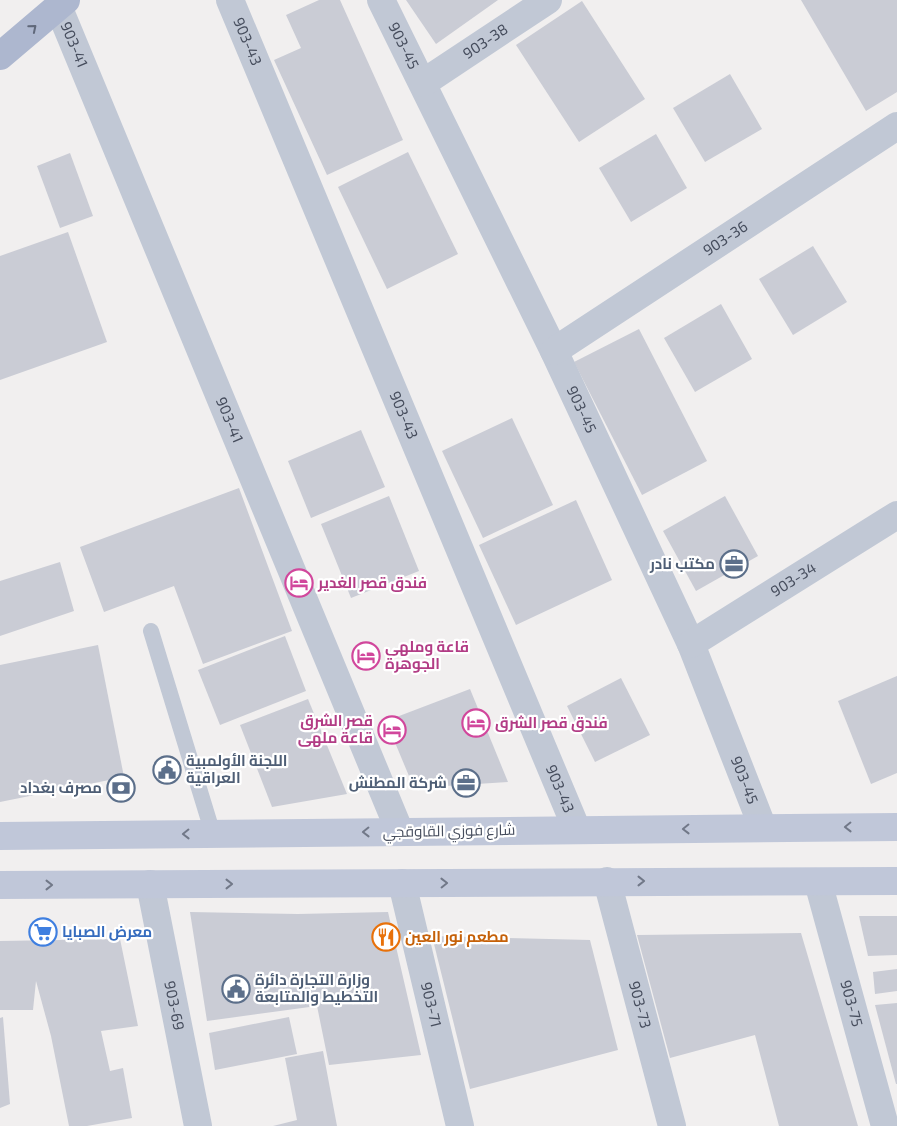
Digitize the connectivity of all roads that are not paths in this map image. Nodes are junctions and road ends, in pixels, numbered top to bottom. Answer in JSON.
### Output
{"nodes":[{"id":1,"x":230,"y":0,"type":"edge"},
{"id":2,"x":381,"y":0,"type":"edge"},
{"id":3,"x":548,"y":0,"type":"edge"},
{"id":4,"x":62,"y":3,"type":"edge"},
{"id":5,"x":0,"y":56,"type":"edge"},
{"id":6,"x":423,"y":83,"type":"junction"},
{"id":7,"x":897,"y":126,"type":"edge"},
{"id":8,"x":554,"y":350,"type":"junction"},
{"id":9,"x":897,"y":515,"type":"edge"},
{"id":10,"x":151,"y":631,"type":"dead end"},
{"id":11,"x":691,"y":644,"type":"junction"},
{"id":12,"x":897,"y":827,"type":"edge"},
{"id":13,"x":764,"y":828,"type":"junction"},
{"id":14,"x":577,"y":830,"type":"junction"},
{"id":15,"x":400,"y":832,"type":"junction"},
{"id":16,"x":213,"y":834,"type":"junction"},
{"id":17,"x":0,"y":836,"type":"edge"},
{"id":18,"x":607,"y":881,"type":"junction"},
{"id":19,"x":897,"y":881,"type":"edge"},
{"id":20,"x":818,"y":882,"type":"junction"},
{"id":21,"x":150,"y":884,"type":"junction"},
{"id":22,"x":402,"y":884,"type":"junction"},
{"id":23,"x":0,"y":885,"type":"edge"},
{"id":24,"x":198,"y":1126,"type":"edge"},
{"id":25,"x":460,"y":1126,"type":"edge"},
{"id":26,"x":672,"y":1126,"type":"edge"},
{"id":27,"x":885,"y":1126,"type":"edge"}],
"edges":[{"from":1,"to":14,"type":"street","name":"903-43"},
{"from":2,"to":6,"type":"street","name":"903-45"},
{"from":3,"to":6,"type":"street","name":"903-38"},
{"from":5,"to":4,"type":"main road","one_way":true},
{"from":4,"to":15,"type":"street","name":"903-41"},
{"from":6,"to":8,"type":"street","name":"903-45"},
{"from":7,"to":8,"type":"street","name":"903-36"},
{"from":8,"to":11,"type":"street","name":"903-45"},
{"from":9,"to":11,"type":"street","name":"903-34"},
{"from":10,"to":16,"type":"lane"},
{"from":11,"to":13,"type":"street","name":"903-45"},
{"from":12,"to":13,"type":"street","name":"شارع فوزي القاوقجي","one_way":true},
{"from":13,"to":14,"type":"street","name":"شارع فوزي القاوقجي","one_way":true},
{"from":14,"to":15,"type":"street","name":"شارع فوزي القاوقجي"},
{"from":15,"to":16,"type":"street","name":"شارع فوزي القاوقجي","one_way":true},
{"from":16,"to":17,"type":"street","name":"شارع فوزي القاوقجي","one_way":true},
{"from":18,"to":20,"type":"street","one_way":true},
{"from":22,"to":18,"type":"street","one_way":true},
{"from":18,"to":26,"type":"street","name":"903-73"},
{"from":19,"to":20,"type":"street"},
{"from":20,"to":27,"type":"street","name":"903-75"},
{"from":21,"to":22,"type":"street","one_way":true},
{"from":23,"to":21,"type":"street","one_way":true},
{"from":21,"to":24,"type":"street","name":"903-69"},
{"from":22,"to":25,"type":"street","name":"903-71"}]}
